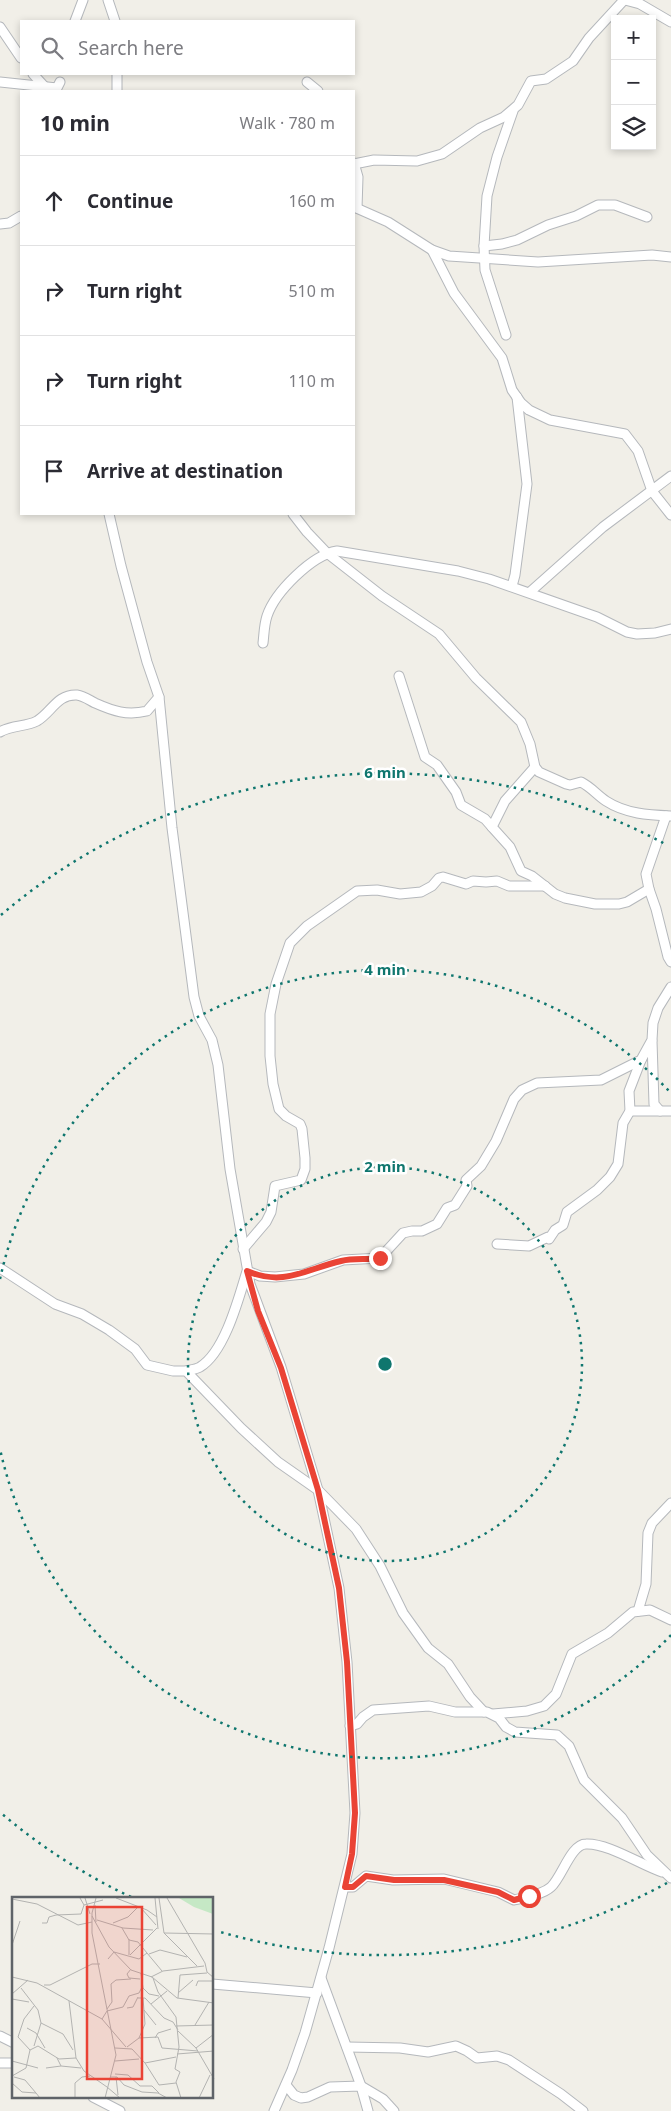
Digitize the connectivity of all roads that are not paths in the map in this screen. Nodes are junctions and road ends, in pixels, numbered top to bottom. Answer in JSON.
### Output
{"nodes":[{"id":1,"x":83,"y":0,"type":"edge"},
{"id":2,"x":108,"y":0,"type":"edge"},
{"id":3,"x":625,"y":0,"type":"edge"},
{"id":4,"x":75,"y":20,"type":"edge"},
{"id":5,"x":115,"y":20,"type":"edge"},
{"id":6,"x":670,"y":23,"type":"edge"},
{"id":7,"x":0,"y":27,"type":"edge"},
{"id":8,"x":20,"y":57,"type":"edge"},
{"id":9,"x":34,"y":75,"type":"edge"},
{"id":10,"x":117,"y":75,"type":"edge"},
{"id":11,"x":0,"y":82,"type":"edge"},
{"id":12,"x":61,"y":82,"type":"edge"},
{"id":13,"x":306,"y":82,"type":"dead end"},
{"id":14,"x":44,"y":86,"type":"junction"},
{"id":15,"x":117,"y":90,"type":"edge"},
{"id":16,"x":317,"y":90,"type":"edge"},
{"id":17,"x":514,"y":108,"type":"junction"},
{"id":18,"x":355,"y":163,"type":"edge"},
{"id":19,"x":355,"y":166,"type":"edge"},
{"id":20,"x":355,"y":208,"type":"edge"},
{"id":21,"x":20,"y":216,"type":"edge"},
{"id":22,"x":647,"y":217,"type":"dead end"},
{"id":23,"x":0,"y":224,"type":"edge"},
{"id":24,"x":484,"y":246,"type":"junction"},
{"id":25,"x":432,"y":250,"type":"junction"},
{"id":26,"x":671,"y":257,"type":"edge"},
{"id":27,"x":483,"y":260,"type":"junction"},
{"id":28,"x":506,"y":335,"type":"dead end"},
{"id":29,"x":517,"y":397,"type":"junction"},
{"id":30,"x":671,"y":476,"type":"edge"},
{"id":31,"x":652,"y":491,"type":"junction"},
{"id":32,"x":109,"y":515,"type":"edge"},
{"id":33,"x":294,"y":515,"type":"edge"},
{"id":34,"x":671,"y":515,"type":"edge"},
{"id":35,"x":326,"y":553,"type":"junction"},
{"id":36,"x":512,"y":586,"type":"junction"},
{"id":37,"x":530,"y":592,"type":"junction"},
{"id":38,"x":671,"y":629,"type":"edge"},
{"id":39,"x":263,"y":644,"type":"dead end"},
{"id":40,"x":399,"y":676,"type":"dead end"},
{"id":41,"x":159,"y":697,"type":"junction"},
{"id":42,"x":0,"y":732,"type":"edge"},
{"id":43,"x":535,"y":767,"type":"junction"},
{"id":44,"x":668,"y":816,"type":"edge"},
{"id":45,"x":492,"y":827,"type":"junction"},
{"id":46,"x":545,"y":886,"type":"junction"},
{"id":47,"x":648,"y":890,"type":"junction"},
{"id":48,"x":671,"y":962,"type":"edge"},
{"id":49,"x":671,"y":987,"type":"edge"},
{"id":50,"x":652,"y":1040,"type":"junction"},
{"id":51,"x":640,"y":1060,"type":"junction"},
{"id":52,"x":630,"y":1111,"type":"junction"},
{"id":53,"x":660,"y":1111,"type":"junction"},
{"id":54,"x":671,"y":1111,"type":"edge"},
{"id":55,"x":497,"y":1244,"type":"dead end"},
{"id":56,"x":243,"y":1249,"type":"junction"},
{"id":57,"x":0,"y":1268,"type":"edge"},
{"id":58,"x":247,"y":1271,"type":"junction"},
{"id":59,"x":186,"y":1372,"type":"junction"},
{"id":60,"x":318,"y":1490,"type":"junction"},
{"id":61,"x":671,"y":1503,"type":"edge"},
{"id":62,"x":638,"y":1611,"type":"junction"},
{"id":63,"x":671,"y":1620,"type":"edge"},
{"id":64,"x":489,"y":1713,"type":"junction"},
{"id":65,"x":350,"y":1726,"type":"junction"},
{"id":66,"x":669,"y":1876,"type":"edge"},
{"id":67,"x":345,"y":1887,"type":"junction"},
{"id":68,"x":321,"y":1978,"type":"junction"},
{"id":69,"x":214,"y":1984,"type":"edge"},
{"id":70,"x":317,"y":1993,"type":"junction"},
{"id":71,"x":0,"y":2036,"type":"edge"},
{"id":72,"x":12,"y":2042,"type":"edge"},
{"id":73,"x":347,"y":2047,"type":"junction"},
{"id":74,"x":286,"y":2085,"type":"junction"},
{"id":75,"x":362,"y":2086,"type":"junction"},
{"id":76,"x":94,"y":2098,"type":"edge"},
{"id":77,"x":120,"y":2111,"type":"edge"},
{"id":78,"x":274,"y":2111,"type":"edge"},
{"id":79,"x":368,"y":2111,"type":"edge"},
{"id":80,"x":394,"y":2111,"type":"edge"},
{"id":81,"x":583,"y":2111,"type":"edge"}],
"edges":[{"from":1,"to":4,"type":"street"},
{"from":2,"to":5,"type":"street"},
{"from":3,"to":6,"type":"street"},
{"from":3,"to":17,"type":"street"},
{"from":7,"to":8,"type":"street"},
{"from":9,"to":14,"type":"street"},
{"from":10,"to":15,"type":"street"},
{"from":11,"to":14,"type":"street"},
{"from":12,"to":14,"type":"street"},
{"from":13,"to":16,"type":"street"},
{"from":17,"to":18,"type":"street"},
{"from":17,"to":24,"type":"street"},
{"from":19,"to":20,"type":"street"},
{"from":20,"to":25,"type":"street"},
{"from":21,"to":23,"type":"street"},
{"from":22,"to":24,"type":"street"},
{"from":24,"to":27,"type":"street"},
{"from":25,"to":27,"type":"street"},
{"from":25,"to":29,"type":"street"},
{"from":26,"to":27,"type":"street"},
{"from":27,"to":28,"type":"street"},
{"from":29,"to":31,"type":"street"},
{"from":29,"to":36,"type":"street"},
{"from":30,"to":31,"type":"street"},
{"from":31,"to":34,"type":"street"},
{"from":31,"to":37,"type":"street"},
{"from":32,"to":41,"type":"street"},
{"from":33,"to":35,"type":"street"},
{"from":35,"to":36,"type":"street"},
{"from":35,"to":39,"type":"street"},
{"from":35,"to":43,"type":"street"},
{"from":36,"to":37,"type":"street"},
{"from":37,"to":38,"type":"street"},
{"from":40,"to":45,"type":"street"},
{"from":41,"to":42,"type":"street"},
{"from":41,"to":56,"type":"street"},
{"from":43,"to":44,"type":"street"},
{"from":43,"to":45,"type":"street"},
{"from":44,"to":47,"type":"street"},
{"from":45,"to":46,"type":"street"},
{"from":46,"to":47,"type":"street"},
{"from":46,"to":56,"type":"street"},
{"from":47,"to":48,"type":"street"},
{"from":49,"to":50,"type":"street"},
{"from":50,"to":51,"type":"street"},
{"from":50,"to":53,"type":"street"},
{"from":51,"to":52,"type":"street"},
{"from":51,"to":58,"type":"street"},
{"from":52,"to":53,"type":"street"},
{"from":52,"to":55,"type":"street"},
{"from":53,"to":54,"type":"street"},
{"from":56,"to":58,"type":"street"},
{"from":57,"to":59,"type":"street"},
{"from":58,"to":59,"type":"street"},
{"from":58,"to":60,"type":"street"},
{"from":59,"to":60,"type":"street"},
{"from":60,"to":64,"type":"street"},
{"from":60,"to":65,"type":"street"},
{"from":61,"to":62,"type":"street"},
{"from":62,"to":63,"type":"street"},
{"from":62,"to":64,"type":"street"},
{"from":64,"to":65,"type":"street"},
{"from":64,"to":66,"type":"street"},
{"from":65,"to":67,"type":"street"},
{"from":66,"to":67,"type":"street"},
{"from":67,"to":68,"type":"street"},
{"from":68,"to":70,"type":"street"},
{"from":68,"to":73,"type":"street"},
{"from":69,"to":70,"type":"street"},
{"from":70,"to":74,"type":"street"},
{"from":71,"to":72,"type":"street"},
{"from":73,"to":75,"type":"street"},
{"from":73,"to":81,"type":"street"},
{"from":74,"to":75,"type":"street"},
{"from":74,"to":78,"type":"street"},
{"from":75,"to":79,"type":"street"},
{"from":75,"to":80,"type":"street"},
{"from":76,"to":77,"type":"street"}]}
